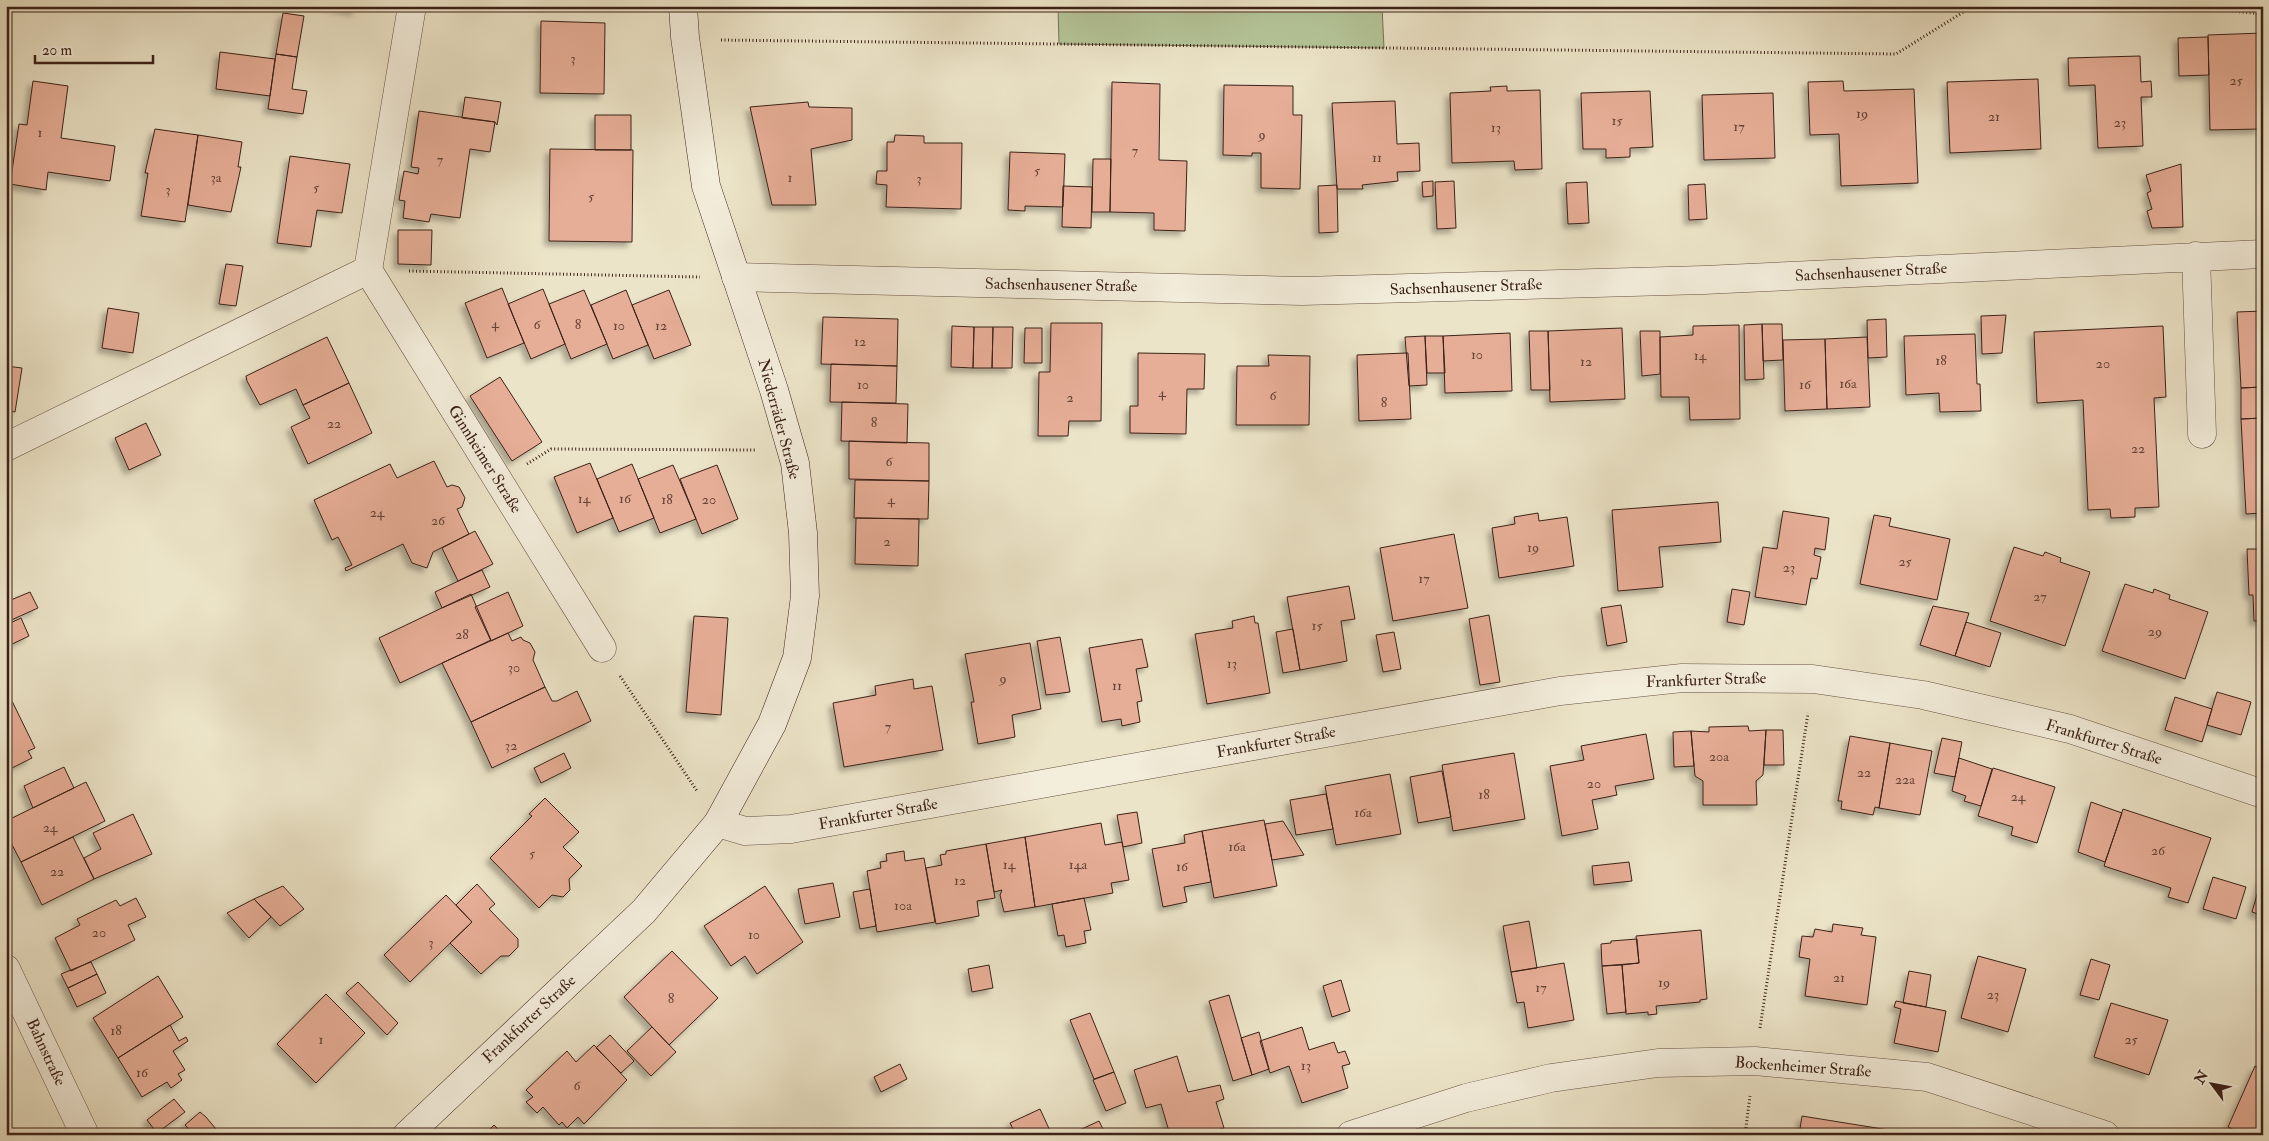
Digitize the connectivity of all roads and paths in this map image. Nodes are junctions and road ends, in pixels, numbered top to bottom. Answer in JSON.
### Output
{"nodes":[{"id":1,"x":412,"y":6,"type":"edge"},
{"id":2,"x":683,"y":6,"type":"edge"},
{"id":3,"x":1973,"y":6,"type":"edge"},
{"id":4,"x":2180,"y":6,"type":"edge"},
{"id":5,"x":2263,"y":14,"type":"edge"},
{"id":6,"x":685,"y":37,"type":"junction"},
{"id":7,"x":2263,"y":254,"type":"edge"},
{"id":8,"x":2196,"y":256,"type":"junction"},
{"id":9,"x":368,"y":270,"type":"junction"},
{"id":10,"x":736,"y":278,"type":"junction"},
{"id":11,"x":2202,"y":434,"type":"dead end"},
{"id":12,"x":6,"y":447,"type":"edge"},
{"id":13,"x":791,"y":450,"type":"junction"},
{"id":14,"x":499,"y":481,"type":"junction"},
{"id":15,"x":602,"y":648,"type":"joint"},
{"id":16,"x":1813,"y":679,"type":"junction"},
{"id":17,"x":2263,"y":794,"type":"edge"},
{"id":18,"x":718,"y":823,"type":"junction"},
{"id":19,"x":6,"y":969,"type":"edge"},
{"id":20,"x":1755,"y":1061,"type":"junction"},
{"id":21,"x":85,"y":1135,"type":"edge"},
{"id":22,"x":407,"y":1135,"type":"edge"},
{"id":23,"x":1351,"y":1135,"type":"edge"},
{"id":24,"x":1745,"y":1135,"type":"edge"},
{"id":25,"x":2105,"y":1135,"type":"edge"}],
"edges":[{"from":1,"to":9,"type":"street"},
{"from":2,"to":6,"type":"street","name":"Niederräder Straße"},
{"from":3,"to":6,"type":"path"},
{"from":4,"to":5,"type":"path"},
{"from":6,"to":10,"type":"street","name":"Niederräder Straße"},
{"from":7,"to":8,"type":"street","name":"Sachsenhausener Straße"},
{"from":8,"to":10,"type":"street","name":"Sachsenhausener Straße"},
{"from":8,"to":11,"type":"street"},
{"from":9,"to":10,"type":"path"},
{"from":9,"to":12,"type":"street"},
{"from":9,"to":14,"type":"street","name":"Ginnheimer Straße"},
{"from":10,"to":13,"type":"street","name":"Niederräder Straße"},
{"from":13,"to":14,"type":"path"},
{"from":13,"to":18,"type":"street","name":"Niederräder Straße"},
{"from":14,"to":15,"type":"street","name":"Ginnheimer Straße"},
{"from":15,"to":18,"type":"path"},
{"from":16,"to":17,"type":"street","name":"Frankfurter Straße"},
{"from":16,"to":18,"type":"street","name":"Frankfurter Straße"},
{"from":16,"to":20,"type":"path"},
{"from":18,"to":22,"type":"street","name":"Frankfurter Straße"},
{"from":19,"to":21,"type":"street","name":"Bahnstraße"},
{"from":20,"to":23,"type":"street","name":"Bockenheimer Straße"},
{"from":20,"to":24,"type":"path"},
{"from":20,"to":25,"type":"street","name":"Bockenheimer Straße"}]}
